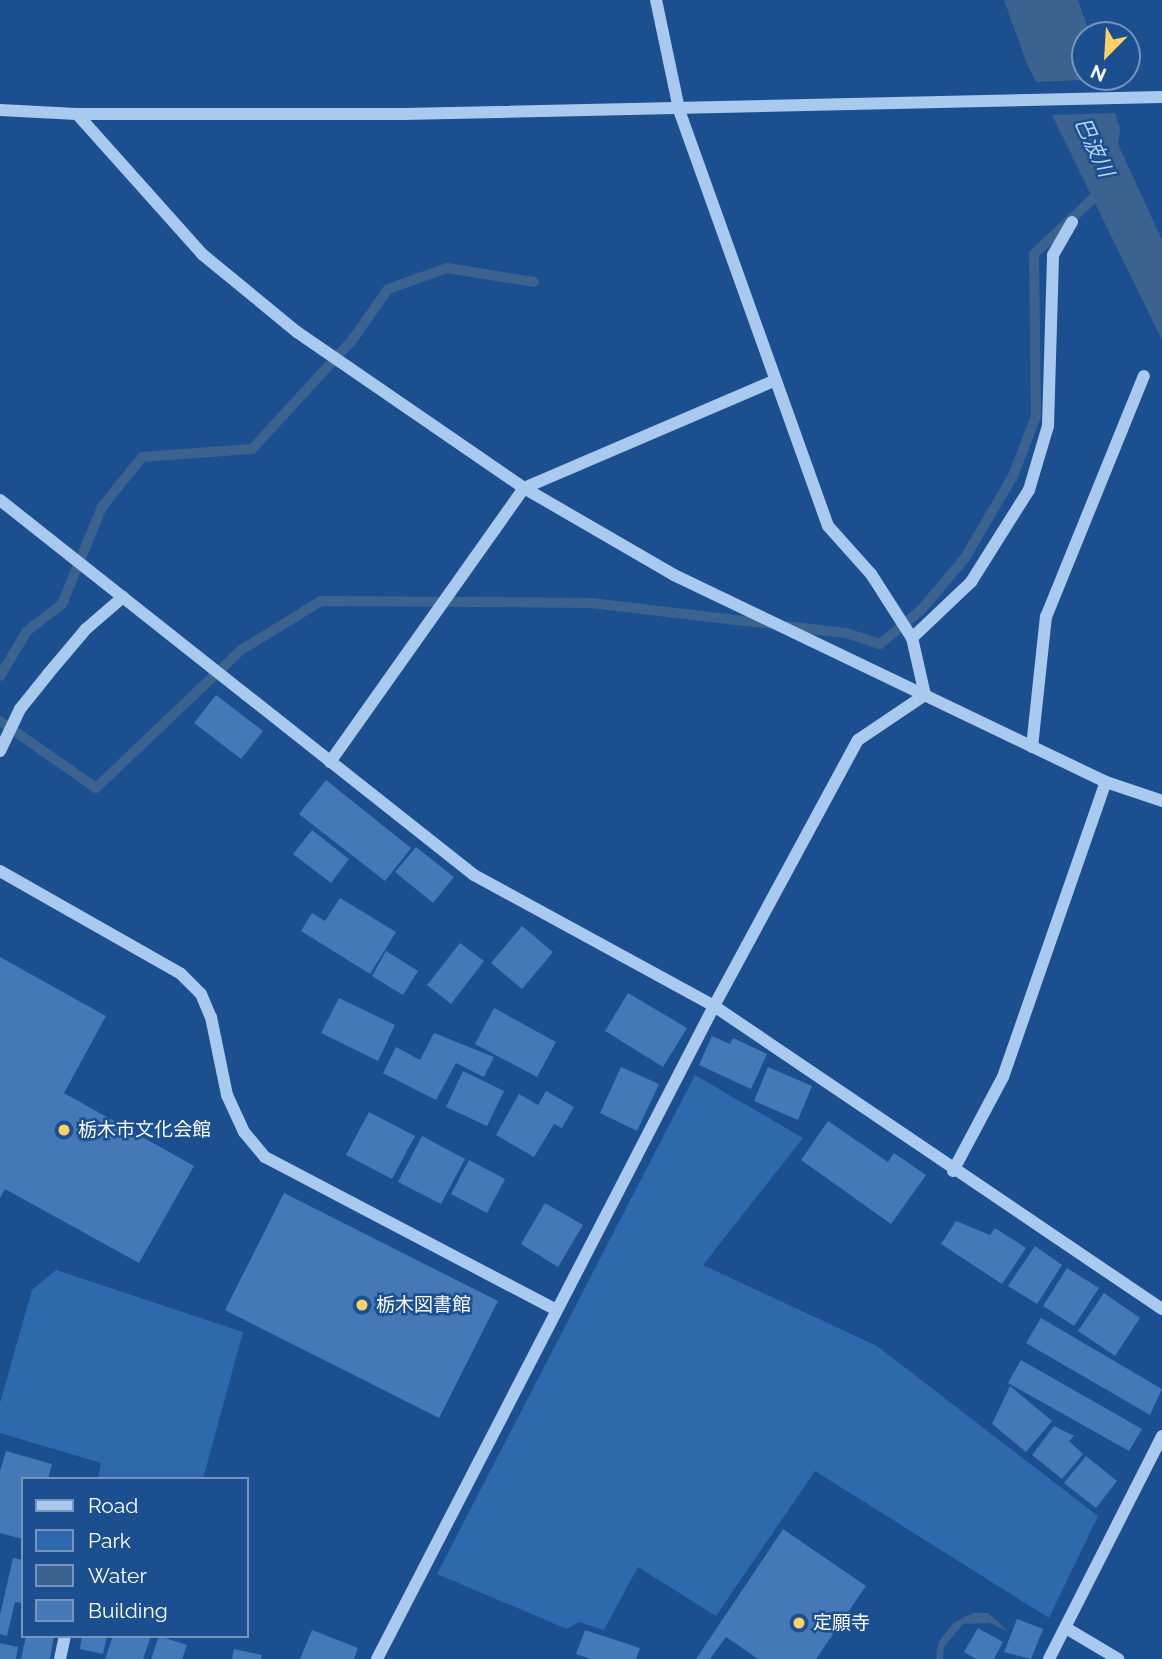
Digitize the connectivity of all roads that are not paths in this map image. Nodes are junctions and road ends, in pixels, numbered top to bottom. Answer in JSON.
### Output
{"nodes":[{"id":1,"x":656,"y":0,"type":"edge"},
{"id":2,"x":1162,"y":97,"type":"edge"},
{"id":3,"x":679,"y":109,"type":"junction"},
{"id":4,"x":0,"y":110,"type":"edge"},
{"id":5,"x":77,"y":114,"type":"junction"},
{"id":6,"x":1072,"y":222,"type":"dead end"},
{"id":7,"x":1144,"y":376,"type":"dead end"},
{"id":8,"x":774,"y":381,"type":"junction"},
{"id":9,"x":524,"y":488,"type":"junction"},
{"id":10,"x":0,"y":500,"type":"edge"},
{"id":11,"x":123,"y":597,"type":"junction"},
{"id":12,"x":912,"y":638,"type":"junction"},
{"id":13,"x":925,"y":695,"type":"junction"},
{"id":14,"x":1032,"y":747,"type":"junction"},
{"id":15,"x":1,"y":749,"type":"edge"},
{"id":16,"x":330,"y":762,"type":"junction"},
{"id":17,"x":1106,"y":782,"type":"junction"},
{"id":18,"x":1162,"y":801,"type":"edge"},
{"id":19,"x":0,"y":871,"type":"edge"},
{"id":20,"x":714,"y":1006,"type":"junction"},
{"id":21,"x":953,"y":1171,"type":"junction"},
{"id":22,"x":1162,"y":1309,"type":"edge"},
{"id":23,"x":556,"y":1310,"type":"junction"},
{"id":24,"x":1162,"y":1436,"type":"edge"},
{"id":25,"x":1066,"y":1628,"type":"junction"},
{"id":26,"x":65,"y":1638,"type":"edge"},
{"id":27,"x":60,"y":1659,"type":"edge"},
{"id":28,"x":377,"y":1659,"type":"edge"},
{"id":29,"x":1049,"y":1659,"type":"edge"},
{"id":30,"x":1118,"y":1659,"type":"edge"}],
"edges":[{"from":1,"to":3,"type":"street"},
{"from":2,"to":3,"type":"street"},
{"from":3,"to":5,"type":"street"},
{"from":3,"to":8,"type":"street"},
{"from":4,"to":5,"type":"street"},
{"from":5,"to":9,"type":"street"},
{"from":6,"to":12,"type":"street"},
{"from":7,"to":14,"type":"street"},
{"from":8,"to":9,"type":"street"},
{"from":8,"to":12,"type":"street"},
{"from":9,"to":13,"type":"street"},
{"from":9,"to":16,"type":"street"},
{"from":10,"to":11,"type":"street"},
{"from":11,"to":15,"type":"street"},
{"from":11,"to":16,"type":"street"},
{"from":12,"to":13,"type":"street"},
{"from":13,"to":14,"type":"street"},
{"from":13,"to":20,"type":"street"},
{"from":14,"to":17,"type":"street"},
{"from":16,"to":20,"type":"street"},
{"from":17,"to":18,"type":"street"},
{"from":17,"to":21,"type":"street"},
{"from":19,"to":23,"type":"street"},
{"from":20,"to":21,"type":"street"},
{"from":20,"to":23,"type":"street"},
{"from":21,"to":22,"type":"street"},
{"from":23,"to":28,"type":"street"},
{"from":24,"to":25,"type":"street"},
{"from":25,"to":29,"type":"street"},
{"from":25,"to":30,"type":"street"},
{"from":26,"to":27,"type":"street"}]}
